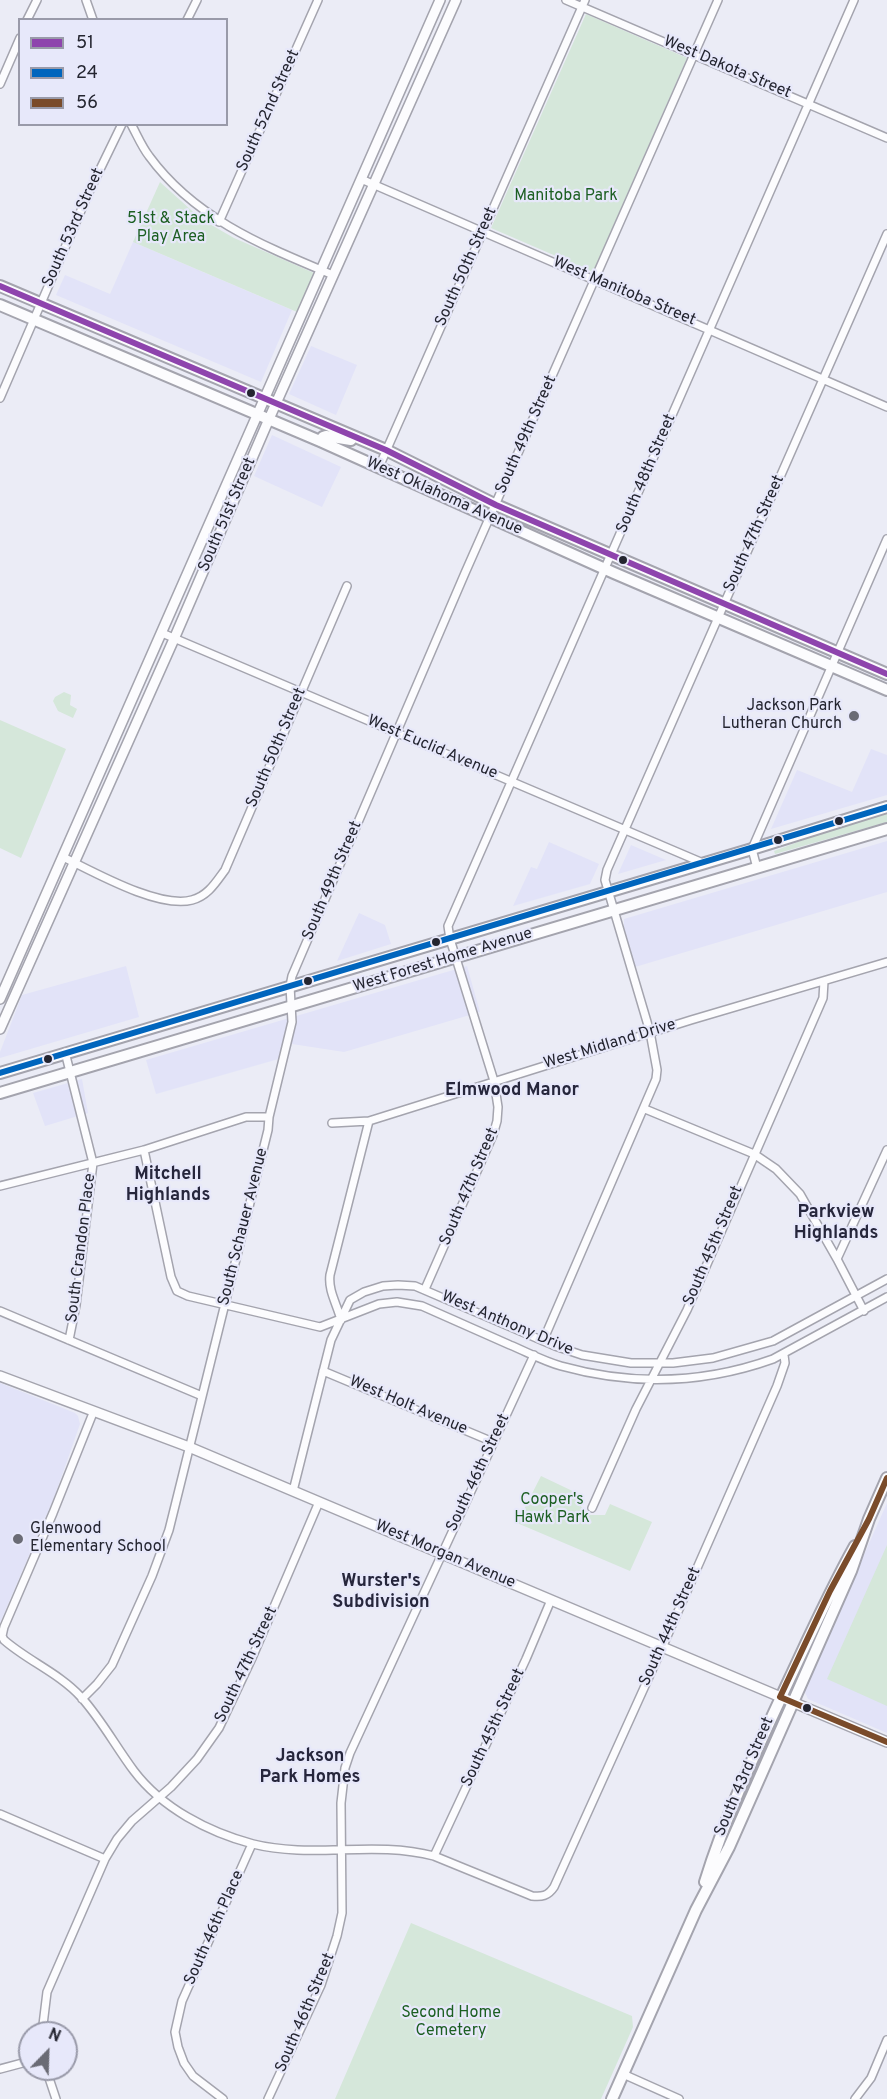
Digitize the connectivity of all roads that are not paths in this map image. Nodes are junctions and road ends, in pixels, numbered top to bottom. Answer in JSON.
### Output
{"nodes":[{"id":1,"x":37,"y":0,"type":"edge"},
{"id":2,"x":86,"y":0,"type":"edge"},
{"id":3,"x":197,"y":0,"type":"edge"},
{"id":4,"x":318,"y":0,"type":"edge"},
{"id":5,"x":440,"y":0,"type":"edge"},
{"id":6,"x":456,"y":0,"type":"edge"},
{"id":7,"x":566,"y":0,"type":"edge"},
{"id":8,"x":718,"y":0,"type":"edge"},
{"id":9,"x":854,"y":0,"type":"edge"},
{"id":10,"x":584,"y":3,"type":"edge"},
{"id":11,"x":28,"y":18,"type":"edge"},
{"id":12,"x":92,"y":18,"type":"edge"},
{"id":13,"x":188,"y":18,"type":"edge"},
{"id":14,"x":18,"y":43,"type":"edge"},
{"id":15,"x":694,"y":54,"type":"junction"},
{"id":16,"x":0,"y":84,"type":"edge"},
{"id":17,"x":809,"y":103,"type":"junction"},
{"id":18,"x":121,"y":126,"type":"edge"},
{"id":19,"x":132,"y":126,"type":"edge"},
{"id":20,"x":887,"y":138,"type":"edge"},
{"id":21,"x":361,"y":179,"type":"junction"},
{"id":22,"x":373,"y":185,"type":"junction"},
{"id":23,"x":219,"y":222,"type":"junction"},
{"id":24,"x":483,"y":231,"type":"junction"},
{"id":25,"x":887,"y":234,"type":"edge"},
{"id":26,"x":321,"y":270,"type":"junction"},
{"id":27,"x":333,"y":275,"type":"junction"},
{"id":28,"x":595,"y":280,"type":"junction"},
{"id":29,"x":0,"y":286,"type":"edge"},
{"id":30,"x":41,"y":303,"type":"junction"},
{"id":31,"x":0,"y":305,"type":"edge"},
{"id":32,"x":34,"y":319,"type":"junction"},
{"id":33,"x":709,"y":329,"type":"junction"},
{"id":34,"x":823,"y":379,"type":"junction"},
{"id":35,"x":0,"y":398,"type":"edge"},
{"id":36,"x":265,"y":399,"type":"junction"},
{"id":37,"x":276,"y":403,"type":"junction"},
{"id":38,"x":887,"y":407,"type":"edge"},
{"id":39,"x":263,"y":417,"type":"junction"},
{"id":40,"x":320,"y":441,"type":"junction"},
{"id":41,"x":369,"y":443,"type":"junction"},
{"id":42,"x":386,"y":450,"type":"junction"},
{"id":43,"x":379,"y":467,"type":"junction"},
{"id":44,"x":496,"y":505,"type":"junction"},
{"id":45,"x":490,"y":518,"type":"junction"},
{"id":46,"x":887,"y":539,"type":"edge"},
{"id":47,"x":611,"y":555,"type":"junction"},
{"id":48,"x":605,"y":570,"type":"junction"},
{"id":49,"x":347,"y":586,"type":"dead end"},
{"id":50,"x":724,"y":604,"type":"junction"},
{"id":51,"x":718,"y":618,"type":"junction"},
{"id":52,"x":162,"y":633,"type":"junction"},
{"id":53,"x":174,"y":639,"type":"junction"},
{"id":54,"x":837,"y":652,"type":"junction"},
{"id":55,"x":831,"y":667,"type":"junction"},
{"id":56,"x":887,"y":674,"type":"edge"},
{"id":57,"x":887,"y":690,"type":"edge"},
{"id":58,"x":301,"y":693,"type":"junction"},
{"id":59,"x":396,"y":733,"type":"junction"},
{"id":60,"x":512,"y":781,"type":"junction"},
{"id":61,"x":887,"y":807,"type":"edge"},
{"id":62,"x":887,"y":829,"type":"edge"},
{"id":63,"x":624,"y":831,"type":"junction"},
{"id":64,"x":752,"y":849,"type":"junction"},
{"id":65,"x":63,"y":857,"type":"junction"},
{"id":66,"x":74,"y":862,"type":"junction"},
{"id":67,"x":702,"y":863,"type":"junction"},
{"id":68,"x":757,"y":868,"type":"junction"},
{"id":69,"x":612,"y":901,"type":"junction"},
{"id":70,"x":453,"y":948,"type":"junction"},
{"id":71,"x":887,"y":962,"type":"edge"},
{"id":72,"x":824,"y":981,"type":"junction"},
{"id":73,"x":290,"y":986,"type":"junction"},
{"id":74,"x":0,"y":999,"type":"edge"},
{"id":75,"x":292,"y":1006,"type":"junction"},
{"id":76,"x":0,"y":1029,"type":"edge"},
{"id":77,"x":650,"y":1032,"type":"junction"},
{"id":78,"x":65,"y":1053,"type":"junction"},
{"id":79,"x":0,"y":1073,"type":"edge"},
{"id":80,"x":71,"y":1073,"type":"junction"},
{"id":81,"x":494,"y":1081,"type":"junction"},
{"id":82,"x":0,"y":1093,"type":"edge"},
{"id":83,"x":645,"y":1108,"type":"junction"},
{"id":84,"x":269,"y":1117,"type":"junction"},
{"id":85,"x":369,"y":1122,"type":"junction"},
{"id":86,"x":332,"y":1123,"type":"dead end"},
{"id":87,"x":144,"y":1150,"type":"junction"},
{"id":88,"x":887,"y":1150,"type":"edge"},
{"id":89,"x":753,"y":1154,"type":"junction"},
{"id":90,"x":93,"y":1163,"type":"junction"},
{"id":91,"x":0,"y":1185,"type":"edge"},
{"id":92,"x":837,"y":1259,"type":"junction"},
{"id":93,"x":887,"y":1279,"type":"edge"},
{"id":94,"x":425,"y":1289,"type":"junction"},
{"id":95,"x":856,"y":1295,"type":"junction"},
{"id":96,"x":887,"y":1297,"type":"edge"},
{"id":97,"x":226,"y":1305,"type":"junction"},
{"id":98,"x":0,"y":1311,"type":"edge"},
{"id":99,"x":864,"y":1311,"type":"junction"},
{"id":100,"x":341,"y":1320,"type":"junction"},
{"id":101,"x":69,"y":1340,"type":"junction"},
{"id":102,"x":543,"y":1341,"type":"junction"},
{"id":103,"x":784,"y":1354,"type":"junction"},
{"id":104,"x":534,"y":1356,"type":"junction"},
{"id":105,"x":660,"y":1363,"type":"junction"},
{"id":106,"x":323,"y":1371,"type":"junction"},
{"id":107,"x":0,"y":1376,"type":"edge"},
{"id":108,"x":651,"y":1381,"type":"junction"},
{"id":109,"x":202,"y":1396,"type":"junction"},
{"id":110,"x":93,"y":1413,"type":"junction"},
{"id":111,"x":493,"y":1442,"type":"junction"},
{"id":112,"x":189,"y":1447,"type":"junction"},
{"id":113,"x":887,"y":1478,"type":"edge"},
{"id":114,"x":292,"y":1491,"type":"junction"},
{"id":115,"x":319,"y":1502,"type":"junction"},
{"id":116,"x":592,"y":1508,"type":"dead end"},
{"id":117,"x":869,"y":1520,"type":"junction"},
{"id":118,"x":441,"y":1554,"type":"junction"},
{"id":119,"x":551,"y":1600,"type":"junction"},
{"id":120,"x":663,"y":1647,"type":"junction"},
{"id":121,"x":780,"y":1697,"type":"junction"},
{"id":122,"x":82,"y":1699,"type":"junction"},
{"id":123,"x":793,"y":1702,"type":"junction"},
{"id":124,"x":887,"y":1742,"type":"edge"},
{"id":125,"x":755,"y":1752,"type":"junction"},
{"id":126,"x":769,"y":1758,"type":"junction"},
{"id":127,"x":158,"y":1798,"type":"junction"},
{"id":128,"x":0,"y":1814,"type":"edge"},
{"id":129,"x":252,"y":1844,"type":"junction"},
{"id":130,"x":341,"y":1849,"type":"junction"},
{"id":131,"x":434,"y":1856,"type":"junction"},
{"id":132,"x":105,"y":1859,"type":"junction"},
{"id":133,"x":696,"y":1910,"type":"junction"},
{"id":134,"x":43,"y":2021,"type":"edge"},
{"id":135,"x":887,"y":2040,"type":"edge"},
{"id":136,"x":18,"y":2064,"type":"edge"},
{"id":137,"x":0,"y":2069,"type":"edge"},
{"id":138,"x":623,"y":2074,"type":"junction"},
{"id":139,"x":50,"y":2081,"type":"edge"},
{"id":140,"x":56,"y":2099,"type":"edge"},
{"id":141,"x":223,"y":2099,"type":"edge"},
{"id":142,"x":268,"y":2099,"type":"edge"},
{"id":143,"x":612,"y":2099,"type":"edge"},
{"id":144,"x":679,"y":2099,"type":"edge"},
{"id":145,"x":855,"y":2099,"type":"edge"}],
"edges":[{"from":1,"to":11,"type":"street"},
{"from":2,"to":12,"type":"street"},
{"from":3,"to":13,"type":"street"},
{"from":4,"to":23,"type":"street","name":"South 52nd Street"},
{"from":5,"to":21,"type":"street","name":"South 51st Street"},
{"from":6,"to":22,"type":"street","name":"South 51st Street"},
{"from":7,"to":10,"type":"street","name":"West Dakota Street"},
{"from":8,"to":15,"type":"street","name":"South 49th Street"},
{"from":9,"to":17,"type":"street","name":"South 48th Street"},
{"from":10,"to":15,"type":"street","name":"West Dakota Street"},
{"from":10,"to":24,"type":"street","name":"South 50th Street"},
{"from":14,"to":16,"type":"street"},
{"from":15,"to":17,"type":"street","name":"West Dakota Street"},
{"from":15,"to":28,"type":"street","name":"South 49th Street"},
{"from":17,"to":20,"type":"street","name":"West Dakota Street"},
{"from":17,"to":33,"type":"street","name":"South 48th Street"},
{"from":18,"to":30,"type":"street","name":"South 53rd Street"},
{"from":19,"to":23,"type":"street"},
{"from":21,"to":22,"type":"street","name":"West Manitoba Street"},
{"from":21,"to":26,"type":"street","name":"South 51st Street"},
{"from":22,"to":24,"type":"street","name":"West Manitoba Street"},
{"from":22,"to":27,"type":"street","name":"South 51st Street"},
{"from":23,"to":26,"type":"street"},
{"from":24,"to":28,"type":"street","name":"West Manitoba Street"},
{"from":24,"to":42,"type":"street","name":"South 50th Street"},
{"from":25,"to":34,"type":"street","name":"South 47th Street"},
{"from":26,"to":27,"type":"street"},
{"from":26,"to":36,"type":"street","name":"South 51st Street"},
{"from":27,"to":37,"type":"street","name":"South 51st Street"},
{"from":28,"to":33,"type":"street","name":"West Manitoba Street"},
{"from":28,"to":44,"type":"street","name":"South 49th Street"},
{"from":29,"to":30,"type":"main road","name":"West Oklahoma Avenue"},
{"from":30,"to":32,"type":"street","name":"South 53rd Street"},
{"from":30,"to":36,"type":"main road","name":"West Oklahoma Avenue"},
{"from":31,"to":32,"type":"main road","name":"West Oklahoma Avenue"},
{"from":32,"to":35,"type":"street","name":"South 53rd Street"},
{"from":32,"to":39,"type":"main road","name":"West Oklahoma Avenue"},
{"from":33,"to":34,"type":"street","name":"West Manitoba Street"},
{"from":33,"to":47,"type":"street","name":"South 48th Street"},
{"from":34,"to":38,"type":"street","name":"West Manitoba Street"},
{"from":34,"to":50,"type":"street","name":"South 47th Street"},
{"from":36,"to":37,"type":"main road","name":"West Oklahoma Avenue"},
{"from":36,"to":39,"type":"street","name":"South 51st Street"},
{"from":37,"to":39,"type":"street","name":"South 51st Street"},
{"from":37,"to":41,"type":"main road","name":"West Oklahoma Avenue"},
{"from":39,"to":40,"type":"main road","name":"West Oklahoma Avenue"},
{"from":39,"to":52,"type":"street","name":"South 51st Street"},
{"from":39,"to":53,"type":"street","name":"South 51st Street"},
{"from":40,"to":41,"type":"main road"},
{"from":40,"to":43,"type":"main road","name":"West Oklahoma Avenue"},
{"from":41,"to":42,"type":"main road","name":"West Oklahoma Avenue"},
{"from":42,"to":43,"type":"street","name":"South 50th Street"},
{"from":42,"to":44,"type":"main road","name":"West Oklahoma Avenue"},
{"from":43,"to":45,"type":"main road","name":"West Oklahoma Avenue"},
{"from":44,"to":45,"type":"street","name":"South 49th Street"},
{"from":44,"to":47,"type":"main road","name":"West Oklahoma Avenue"},
{"from":45,"to":48,"type":"main road","name":"West Oklahoma Avenue"},
{"from":45,"to":59,"type":"street","name":"South 49th Street"},
{"from":46,"to":54,"type":"street"},
{"from":47,"to":48,"type":"street","name":"South 48th Street"},
{"from":47,"to":50,"type":"main road","name":"West Oklahoma Avenue"},
{"from":48,"to":51,"type":"main road","name":"West Oklahoma Avenue"},
{"from":48,"to":60,"type":"street","name":"South 48th Street"},
{"from":49,"to":58,"type":"street","name":"South 50th Street"},
{"from":50,"to":51,"type":"street","name":"South 47th Street"},
{"from":50,"to":54,"type":"main road","name":"West Oklahoma Avenue"},
{"from":51,"to":55,"type":"main road","name":"West Oklahoma Avenue"},
{"from":51,"to":63,"type":"street","name":"South 47th Street"},
{"from":52,"to":53,"type":"street","name":"West Euclid Avenue"},
{"from":52,"to":65,"type":"street","name":"South 51st Street"},
{"from":53,"to":58,"type":"street","name":"West Euclid Avenue"},
{"from":53,"to":66,"type":"street","name":"South 51st Street"},
{"from":54,"to":55,"type":"street"},
{"from":54,"to":56,"type":"main road","name":"West Oklahoma Avenue"},
{"from":55,"to":57,"type":"main road","name":"West Oklahoma Avenue"},
{"from":55,"to":64,"type":"street"},
{"from":58,"to":59,"type":"street","name":"West Euclid Avenue"},
{"from":58,"to":66,"type":"street","name":"South 50th Street"},
{"from":59,"to":60,"type":"street","name":"West Euclid Avenue"},
{"from":59,"to":73,"type":"street","name":"South 49th Street"},
{"from":60,"to":63,"type":"street","name":"West Euclid Avenue"},
{"from":60,"to":70,"type":"street","name":"South 48th Street"},
{"from":61,"to":64,"type":"main road","name":"West Forest Home Avenue"},
{"from":62,"to":68,"type":"main road","name":"West Forest Home Avenue"},
{"from":63,"to":67,"type":"street","name":"West Euclid Avenue"},
{"from":63,"to":69,"type":"street","name":"South 47th Street"},
{"from":64,"to":67,"type":"main road","name":"West Forest Home Avenue"},
{"from":64,"to":68,"type":"street"},
{"from":65,"to":66,"type":"street"},
{"from":65,"to":74,"type":"street","name":"South 51st Street"},
{"from":66,"to":76,"type":"street","name":"South 51st Street"},
{"from":67,"to":69,"type":"main road","name":"West Forest Home Avenue"},
{"from":68,"to":69,"type":"main road","name":"West Forest Home Avenue"},
{"from":69,"to":70,"type":"main road","name":"West Forest Home Avenue"},
{"from":69,"to":70,"type":"main road","name":"West Forest Home Avenue"},
{"from":69,"to":77,"type":"street","name":"South 47th Street"},
{"from":70,"to":73,"type":"main road","name":"West Forest Home Avenue"},
{"from":70,"to":75,"type":"main road","name":"West Forest Home Avenue"},
{"from":70,"to":81,"type":"street","name":"South 47th Street"},
{"from":71,"to":72,"type":"street","name":"West Midland Drive"},
{"from":72,"to":77,"type":"street","name":"West Midland Drive"},
{"from":72,"to":89,"type":"street","name":"South 45th Street"},
{"from":73,"to":75,"type":"street","name":"South 49th Street"},
{"from":73,"to":78,"type":"main road","name":"West Forest Home Avenue"},
{"from":75,"to":80,"type":"main road","name":"West Forest Home Avenue"},
{"from":75,"to":84,"type":"street","name":"South Schauer Avenue"},
{"from":77,"to":81,"type":"street","name":"West Midland Drive"},
{"from":77,"to":83,"type":"street"},
{"from":78,"to":79,"type":"main road","name":"West Forest Home Avenue"},
{"from":78,"to":80,"type":"street","name":"South Crandon Place"},
{"from":80,"to":82,"type":"main road","name":"West Forest Home Avenue"},
{"from":80,"to":90,"type":"street","name":"South Crandon Place"},
{"from":81,"to":85,"type":"street","name":"West Midland Drive"},
{"from":81,"to":94,"type":"street","name":"South 47th Street"},
{"from":83,"to":89,"type":"street"},
{"from":83,"to":102,"type":"street"},
{"from":84,"to":87,"type":"street"},
{"from":84,"to":97,"type":"street","name":"South Schauer Avenue"},
{"from":85,"to":86,"type":"street","name":"West Midland Drive"},
{"from":85,"to":100,"type":"street"},
{"from":87,"to":90,"type":"street"},
{"from":87,"to":97,"type":"street","name":"West Anthony Drive"},
{"from":88,"to":92,"type":"street"},
{"from":89,"to":92,"type":"street"},
{"from":89,"to":105,"type":"street","name":"South 45th Street"},
{"from":90,"to":91,"type":"street"},
{"from":90,"to":101,"type":"street","name":"South Crandon Place"},
{"from":92,"to":95,"type":"street"},
{"from":93,"to":95,"type":"street","name":"West Anthony Drive"},
{"from":94,"to":100,"type":"street","name":"West Anthony Drive"},
{"from":94,"to":102,"type":"street","name":"West Anthony Drive"},
{"from":95,"to":99,"type":"street"},
{"from":95,"to":105,"type":"street","name":"West Anthony Drive"},
{"from":96,"to":99,"type":"street","name":"West Anthony Drive"},
{"from":97,"to":100,"type":"street","name":"West Anthony Drive"},
{"from":97,"to":109,"type":"street","name":"South Schauer Avenue"},
{"from":98,"to":101,"type":"street"},
{"from":99,"to":103,"type":"street","name":"West Anthony Drive"},
{"from":100,"to":104,"type":"street","name":"West Anthony Drive"},
{"from":100,"to":106,"type":"street"},
{"from":101,"to":109,"type":"street"},
{"from":102,"to":105,"type":"street","name":"West Anthony Drive"},
{"from":103,"to":108,"type":"street","name":"West Anthony Drive"},
{"from":103,"to":120,"type":"street","name":"South 44th Street"},
{"from":104,"to":108,"type":"street","name":"West Anthony Drive"},
{"from":104,"to":111,"type":"street","name":"South 46th Street"},
{"from":105,"to":108,"type":"street","name":"South 45th Street"},
{"from":106,"to":111,"type":"street","name":"West Holt Avenue"},
{"from":106,"to":114,"type":"street"},
{"from":107,"to":110,"type":"street","name":"West Morgan Avenue"},
{"from":108,"to":116,"type":"street","name":"South 45th Street"},
{"from":109,"to":112,"type":"street","name":"South Schauer Avenue"},
{"from":110,"to":112,"type":"street","name":"West Morgan Avenue"},
{"from":110,"to":122,"type":"street"},
{"from":111,"to":118,"type":"street","name":"South 46th Street"},
{"from":112,"to":114,"type":"street","name":"West Morgan Avenue"},
{"from":112,"to":122,"type":"street"},
{"from":113,"to":117,"type":"main road","name":"South 43rd Street"},
{"from":114,"to":115,"type":"street","name":"West Morgan Avenue"},
{"from":115,"to":118,"type":"street","name":"West Morgan Avenue"},
{"from":115,"to":127,"type":"street","name":"South 47th Street"},
{"from":117,"to":121,"type":"main road","name":"South 43rd Street"},
{"from":117,"to":123,"type":"main road","name":"South 43rd Street"},
{"from":118,"to":119,"type":"street","name":"West Morgan Avenue"},
{"from":118,"to":130,"type":"street","name":"South 46th Street"},
{"from":119,"to":120,"type":"street","name":"West Morgan Avenue"},
{"from":119,"to":131,"type":"street","name":"South 45th Street"},
{"from":120,"to":121,"type":"street","name":"West Morgan Avenue"},
{"from":120,"to":131,"type":"street","name":"South 44th Street"},
{"from":121,"to":123,"type":"street","name":"West Morgan Avenue"},
{"from":121,"to":125,"type":"main road","name":"South 43rd Street"},
{"from":122,"to":127,"type":"street"},
{"from":123,"to":124,"type":"street","name":"West Morgan Avenue"},
{"from":123,"to":126,"type":"main road","name":"South 43rd Street"},
{"from":125,"to":126,"type":"main road"},
{"from":125,"to":133,"type":"main road","name":"South 43rd Street"},
{"from":126,"to":133,"type":"main road","name":"South 43rd Street"},
{"from":127,"to":129,"type":"street"},
{"from":127,"to":132,"type":"street","name":"South 47th Street"},
{"from":128,"to":132,"type":"street"},
{"from":129,"to":130,"type":"street"},
{"from":129,"to":141,"type":"street","name":"South 46th Place"},
{"from":130,"to":131,"type":"street"},
{"from":130,"to":142,"type":"street","name":"South 46th Street"},
{"from":132,"to":134,"type":"street","name":"South 47th Street"},
{"from":133,"to":138,"type":"main road","name":"South 43rd Street"},
{"from":135,"to":145,"type":"street"},
{"from":136,"to":137,"type":"street"},
{"from":138,"to":143,"type":"main road","name":"South 43rd Street"},
{"from":138,"to":144,"type":"street"},
{"from":139,"to":140,"type":"street"}]}
